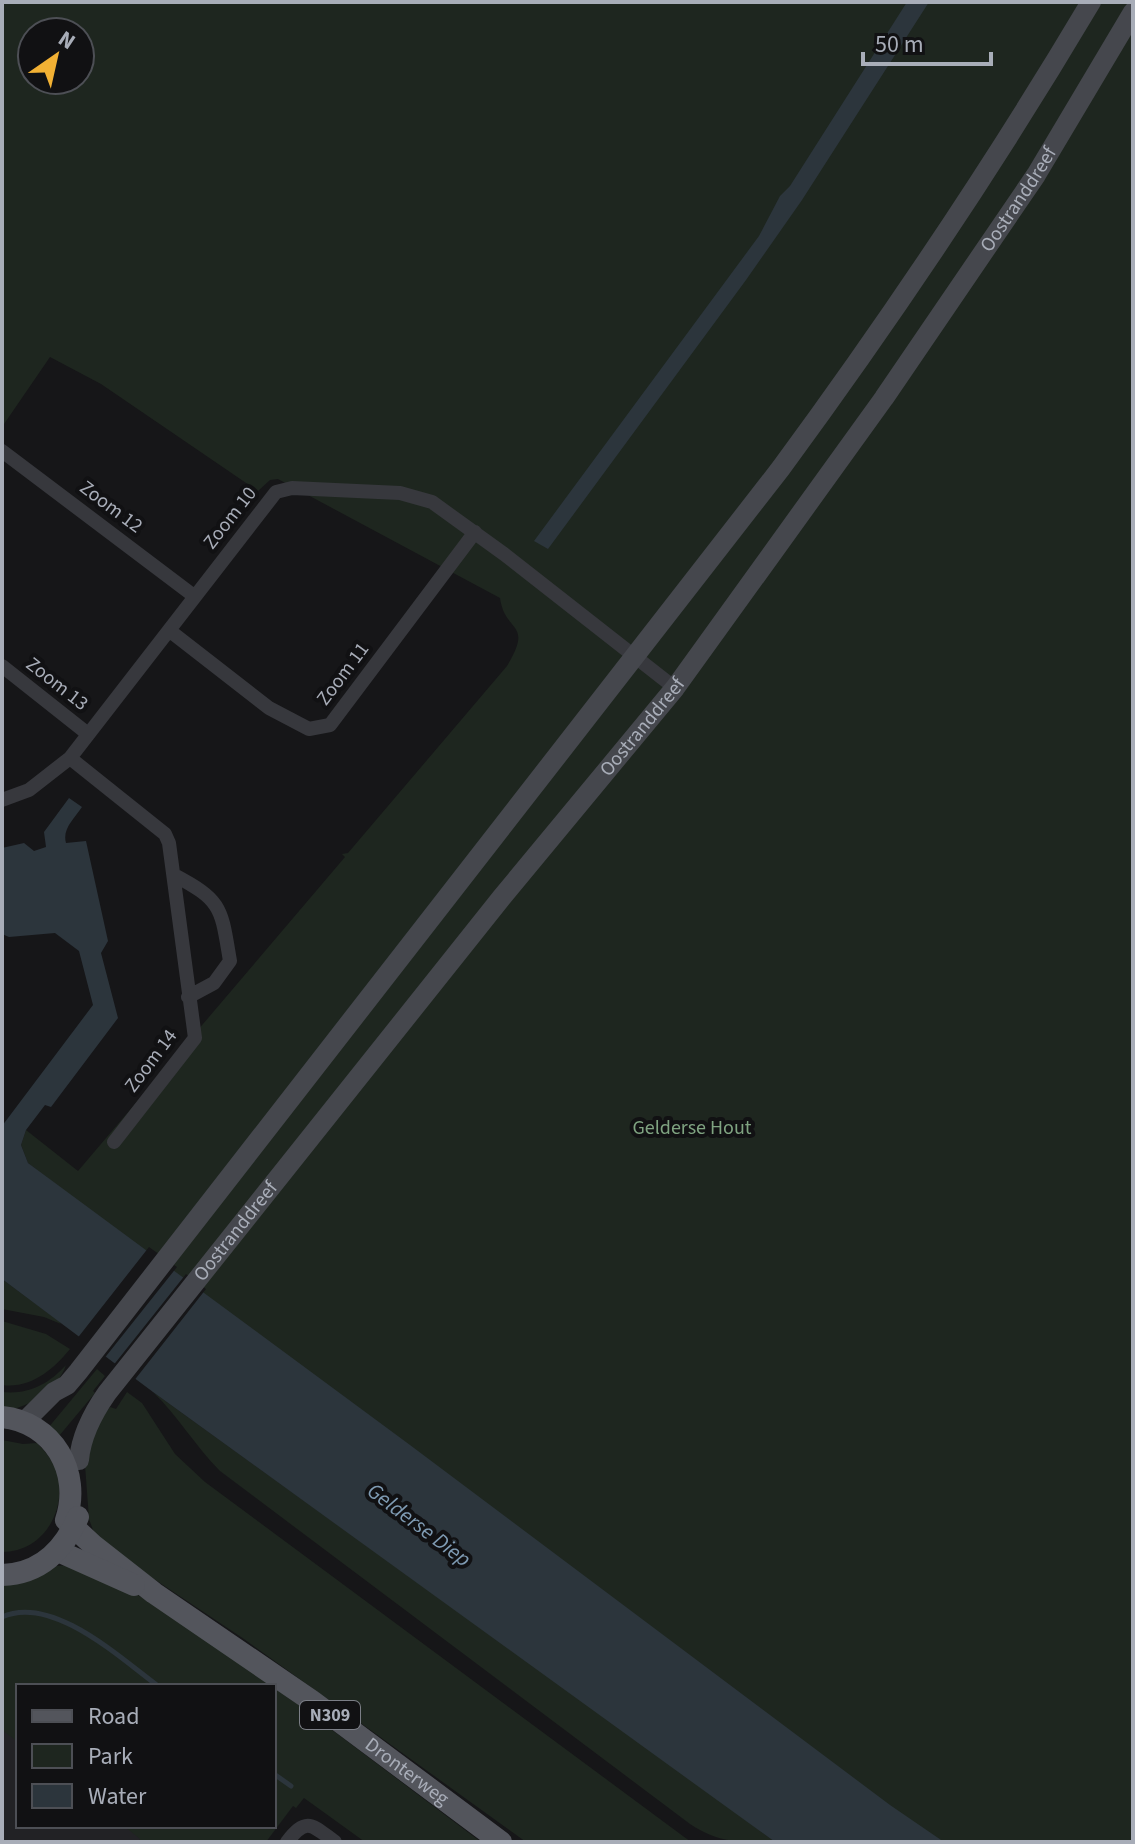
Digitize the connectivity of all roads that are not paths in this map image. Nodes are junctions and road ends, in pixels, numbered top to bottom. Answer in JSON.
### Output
{"nodes":[{"id":1,"x":1091,"y":2,"type":"edge"},
{"id":2,"x":1133,"y":12,"type":"edge"},
{"id":3,"x":2,"y":451,"type":"edge"},
{"id":4,"x":475,"y":532,"type":"junction"},
{"id":5,"x":194,"y":596,"type":"junction"},
{"id":6,"x":170,"y":631,"type":"junction"},
{"id":7,"x":636,"y":657,"type":"junction"},
{"id":8,"x":2,"y":666,"type":"edge"},
{"id":9,"x":675,"y":688,"type":"junction"},
{"id":10,"x":88,"y":734,"type":"junction"},
{"id":11,"x":70,"y":758,"type":"junction"},
{"id":12,"x":2,"y":800,"type":"edge"},
{"id":13,"x":174,"y":875,"type":"junction"},
{"id":14,"x":188,"y":997,"type":"junction"},
{"id":15,"x":114,"y":1142,"type":"dead end"},
{"id":16,"x":21,"y":1422,"type":"edge"},
{"id":17,"x":2,"y":1430,"type":"edge"},
{"id":18,"x":70,"y":1458,"type":"junction"},
{"id":19,"x":70,"y":1524,"type":"junction"},
{"id":20,"x":58,"y":1551,"type":"junction"},
{"id":21,"x":2,"y":1563,"type":"edge"},
{"id":22,"x":2,"y":1575,"type":"edge"},
{"id":23,"x":154,"y":1593,"type":"junction"},
{"id":24,"x":287,"y":1842,"type":"edge"},
{"id":25,"x":335,"y":1842,"type":"edge"},
{"id":26,"x":501,"y":1842,"type":"edge"}],
"edges":[{"from":1,"to":7,"type":"main road","name":"Oostranddreef"},
{"from":2,"to":9,"type":"main road","name":"Oostranddreef"},
{"from":3,"to":5,"type":"street","name":"Zoom 12"},
{"from":4,"to":5,"type":"street","name":"Zoom 10"},
{"from":4,"to":6,"type":"street","name":"Zoom 11"},
{"from":4,"to":7,"type":"street","name":"Zoom 10"},
{"from":5,"to":6,"type":"street","name":"Zoom 10"},
{"from":6,"to":10,"type":"street","name":"Zoom 10"},
{"from":7,"to":9,"type":"street","name":"Zoom 10"},
{"from":7,"to":16,"type":"main road","name":"Oostranddreef"},
{"from":8,"to":10,"type":"street","name":"Zoom 13"},
{"from":9,"to":18,"type":"main road","name":"Oostranddreef"},
{"from":10,"to":11,"type":"street","name":"Zoom 10"},
{"from":11,"to":12,"type":"street","name":"Zoom 10"},
{"from":11,"to":13,"type":"street","name":"Zoom 14"},
{"from":13,"to":14,"type":"street","name":"Zoom 14"},
{"from":13,"to":14,"type":"street"},
{"from":14,"to":15,"type":"street","name":"Zoom 14"},
{"from":16,"to":17,"type":"main road"},
{"from":16,"to":18,"type":"main road"},
{"from":18,"to":19,"type":"main road"},
{"from":19,"to":20,"type":"main road"},
{"from":19,"to":21,"type":"main road"},
{"from":19,"to":23,"type":"main road","name":"Dronterweg","number":"N309"},
{"from":20,"to":22,"type":"main road"},
{"from":20,"to":23,"type":"main road","name":"Dronterweg","number":"N309"},
{"from":23,"to":26,"type":"main road","name":"Dronterweg","number":"N309"},
{"from":24,"to":25,"type":"street"}]}
